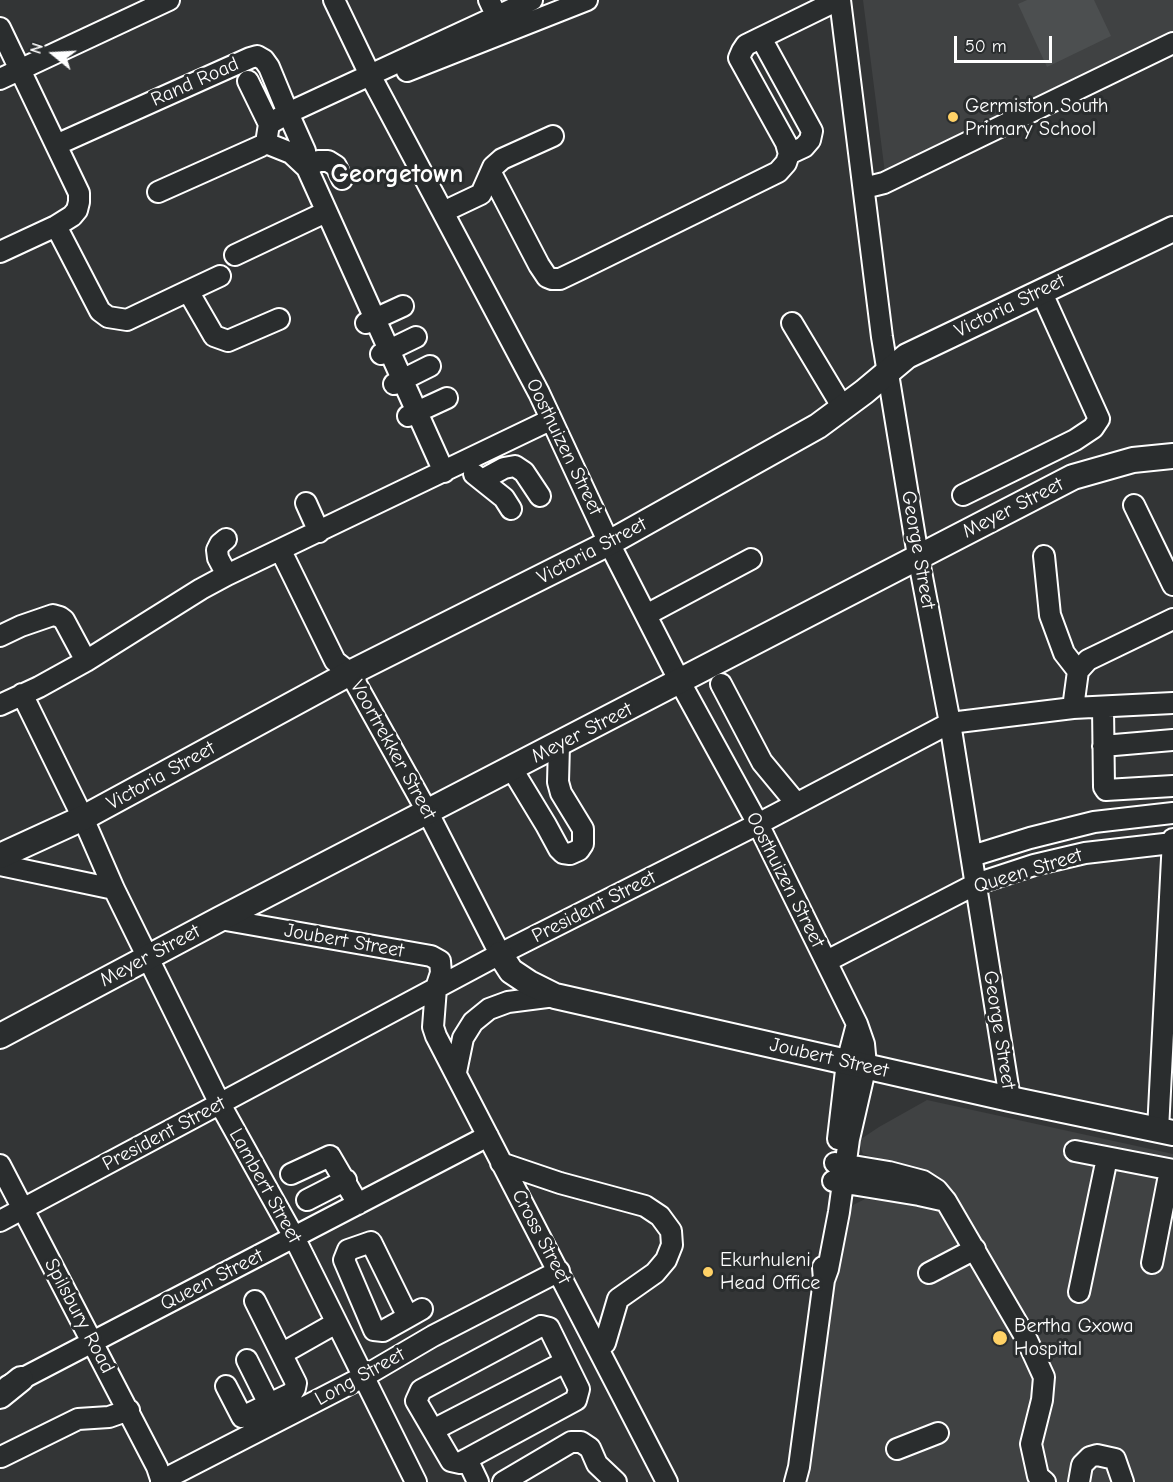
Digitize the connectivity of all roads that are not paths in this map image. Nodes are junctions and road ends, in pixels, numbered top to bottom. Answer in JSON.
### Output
{"nodes":[{"id":1,"x":169,"y":0,"type":"edge"},
{"id":2,"x":334,"y":0,"type":"edge"},
{"id":3,"x":532,"y":0,"type":"edge"},
{"id":4,"x":587,"y":0,"type":"edge"},
{"id":5,"x":839,"y":0,"type":"edge"},
{"id":6,"x":493,"y":8,"type":"edge"},
{"id":7,"x":0,"y":28,"type":"edge"},
{"id":8,"x":762,"y":38,"type":"junction"},
{"id":9,"x":1173,"y":43,"type":"edge"},
{"id":10,"x":20,"y":70,"type":"junction"},
{"id":11,"x":375,"y":73,"type":"junction"},
{"id":12,"x":0,"y":79,"type":"edge"},
{"id":13,"x":248,"y":81,"type":"dead end"},
{"id":14,"x":288,"y":113,"type":"junction"},
{"id":15,"x":267,"y":134,"type":"junction"},
{"id":16,"x":553,"y":136,"type":"dead end"},
{"id":17,"x":56,"y":145,"type":"junction"},
{"id":18,"x":789,"y":154,"type":"junction"},
{"id":19,"x":307,"y":168,"type":"junction"},
{"id":20,"x":491,"y":172,"type":"junction"},
{"id":21,"x":342,"y":179,"type":"dead end"},
{"id":22,"x":864,"y":188,"type":"junction"},
{"id":23,"x":158,"y":192,"type":"dead end"},
{"id":24,"x":326,"y":212,"type":"junction"},
{"id":25,"x":442,"y":212,"type":"junction"},
{"id":26,"x":56,"y":226,"type":"junction"},
{"id":27,"x":1173,"y":229,"type":"edge"},
{"id":28,"x":0,"y":252,"type":"edge"},
{"id":29,"x":236,"y":255,"type":"dead end"},
{"id":30,"x":220,"y":276,"type":"dead end"},
{"id":31,"x":188,"y":291,"type":"junction"},
{"id":32,"x":1041,"y":291,"type":"junction"},
{"id":33,"x":403,"y":306,"type":"dead end"},
{"id":34,"x":279,"y":319,"type":"dead end"},
{"id":35,"x":370,"y":321,"type":"junction"},
{"id":36,"x":792,"y":323,"type":"dead end"},
{"id":37,"x":416,"y":337,"type":"dead end"},
{"id":38,"x":384,"y":352,"type":"junction"},
{"id":39,"x":430,"y":366,"type":"dead end"},
{"id":40,"x":889,"y":371,"type":"junction"},
{"id":41,"x":398,"y":382,"type":"junction"},
{"id":42,"x":447,"y":398,"type":"dead end"},
{"id":43,"x":843,"y":408,"type":"junction"},
{"id":44,"x":412,"y":414,"type":"junction"},
{"id":45,"x":550,"y":420,"type":"junction"},
{"id":46,"x":1173,"y":456,"type":"edge"},
{"id":47,"x":451,"y":468,"type":"junction"},
{"id":48,"x":482,"y":480,"type":"junction"},
{"id":49,"x":963,"y":495,"type":"dead end"},
{"id":50,"x":540,"y":496,"type":"dead end"},
{"id":51,"x":306,"y":503,"type":"dead end"},
{"id":52,"x":1134,"y":505,"type":"dead end"},
{"id":53,"x":511,"y":509,"type":"dead end"},
{"id":54,"x":319,"y":532,"type":"junction"},
{"id":55,"x":226,"y":539,"type":"dead end"},
{"id":56,"x":609,"y":543,"type":"junction"},
{"id":57,"x":281,"y":551,"type":"junction"},
{"id":58,"x":918,"y":556,"type":"junction"},
{"id":59,"x":1044,"y":556,"type":"dead end"},
{"id":60,"x":751,"y":560,"type":"dead end"},
{"id":61,"x":227,"y":575,"type":"junction"},
{"id":62,"x":1173,"y":585,"type":"edge"},
{"id":63,"x":646,"y":615,"type":"junction"},
{"id":64,"x":1173,"y":619,"type":"edge"},
{"id":65,"x":0,"y":636,"type":"edge"},
{"id":66,"x":86,"y":661,"type":"junction"},
{"id":67,"x":1078,"y":671,"type":"junction"},
{"id":68,"x":350,"y":673,"type":"junction"},
{"id":69,"x":680,"y":682,"type":"junction"},
{"id":70,"x":721,"y":684,"type":"dead end"},
{"id":71,"x":22,"y":694,"type":"junction"},
{"id":72,"x":1173,"y":703,"type":"edge"},
{"id":73,"x":0,"y":705,"type":"edge"},
{"id":74,"x":1103,"y":707,"type":"junction"},
{"id":75,"x":1073,"y":708,"type":"junction"},
{"id":76,"x":950,"y":723,"type":"junction"},
{"id":77,"x":1173,"y":740,"type":"edge"},
{"id":78,"x":559,"y":745,"type":"junction"},
{"id":79,"x":1103,"y":746,"type":"junction"},
{"id":80,"x":762,"y":762,"type":"junction"},
{"id":81,"x":512,"y":769,"type":"junction"},
{"id":82,"x":732,"y":776,"type":"junction"},
{"id":83,"x":1173,"y":786,"type":"edge"},
{"id":84,"x":796,"y":803,"type":"junction"},
{"id":85,"x":428,"y":813,"type":"junction"},
{"id":86,"x":1173,"y":813,"type":"edge"},
{"id":87,"x":83,"y":818,"type":"junction"},
{"id":88,"x":758,"y":824,"type":"junction"},
{"id":89,"x":1173,"y":842,"type":"edge"},
{"id":90,"x":0,"y":856,"type":"edge"},
{"id":91,"x":972,"y":856,"type":"junction"},
{"id":92,"x":0,"y":865,"type":"edge"},
{"id":93,"x":976,"y":884,"type":"junction"},
{"id":94,"x":114,"y":889,"type":"junction"},
{"id":95,"x":220,"y":919,"type":"junction"},
{"id":96,"x":500,"y":954,"type":"junction"},
{"id":97,"x":147,"y":957,"type":"junction"},
{"id":98,"x":827,"y":961,"type":"junction"},
{"id":99,"x":1169,"y":985,"type":"edge"},
{"id":100,"x":436,"y":988,"type":"junction"},
{"id":101,"x":555,"y":996,"type":"junction"},
{"id":102,"x":0,"y":1036,"type":"edge"},
{"id":103,"x":856,"y":1064,"type":"junction"},
{"id":104,"x":456,"y":1072,"type":"junction"},
{"id":105,"x":1011,"y":1099,"type":"junction"},
{"id":106,"x":220,"y":1104,"type":"junction"},
{"id":107,"x":1166,"y":1131,"type":"edge"},
{"id":108,"x":488,"y":1136,"type":"junction"},
{"id":109,"x":1075,"y":1151,"type":"dead end"},
{"id":110,"x":1107,"y":1158,"type":"junction"},
{"id":111,"x":501,"y":1162,"type":"junction"},
{"id":112,"x":0,"y":1165,"type":"edge"},
{"id":113,"x":1172,"y":1170,"type":"edge"},
{"id":114,"x":839,"y":1173,"type":"junction"},
{"id":115,"x":291,"y":1174,"type":"dead end"},
{"id":116,"x":346,"y":1180,"type":"junction"},
{"id":117,"x":306,"y":1200,"type":"dead end"},
{"id":118,"x":358,"y":1204,"type":"junction"},
{"id":119,"x":23,"y":1209,"type":"junction"},
{"id":120,"x":0,"y":1221,"type":"edge"},
{"id":121,"x":294,"y":1237,"type":"junction"},
{"id":122,"x":975,"y":1249,"type":"junction"},
{"id":123,"x":1152,"y":1263,"type":"dead end"},
{"id":124,"x":559,"y":1271,"type":"junction"},
{"id":125,"x":929,"y":1273,"type":"dead end"},
{"id":126,"x":1079,"y":1292,"type":"dead end"},
{"id":127,"x":255,"y":1301,"type":"dead end"},
{"id":128,"x":336,"y":1323,"type":"junction"},
{"id":129,"x":93,"y":1341,"type":"junction"},
{"id":130,"x":598,"y":1348,"type":"junction"},
{"id":131,"x":283,"y":1353,"type":"junction"},
{"id":132,"x":247,"y":1360,"type":"dead end"},
{"id":133,"x":565,"y":1362,"type":"junction"},
{"id":134,"x":363,"y":1377,"type":"junction"},
{"id":135,"x":21,"y":1379,"type":"junction"},
{"id":136,"x":226,"y":1386,"type":"dead end"},
{"id":137,"x":0,"y":1390,"type":"edge"},
{"id":138,"x":0,"y":1396,"type":"edge"},
{"id":139,"x":269,"y":1404,"type":"junction"},
{"id":140,"x":129,"y":1410,"type":"junction"},
{"id":141,"x":555,"y":1413,"type":"junction"},
{"id":142,"x":433,"y":1430,"type":"junction"},
{"id":143,"x":938,"y":1433,"type":"dead end"},
{"id":144,"x":571,"y":1442,"type":"junction"},
{"id":145,"x":897,"y":1449,"type":"dead end"},
{"id":146,"x":1,"y":1457,"type":"edge"},
{"id":147,"x":467,"y":1459,"type":"junction"},
{"id":148,"x":164,"y":1478,"type":"edge"},
{"id":149,"x":416,"y":1482,"type":"edge"},
{"id":150,"x":478,"y":1482,"type":"edge"},
{"id":151,"x":502,"y":1482,"type":"edge"},
{"id":152,"x":616,"y":1482,"type":"edge"},
{"id":153,"x":667,"y":1482,"type":"edge"},
{"id":154,"x":795,"y":1482,"type":"edge"},
{"id":155,"x":1045,"y":1482,"type":"edge"},
{"id":156,"x":1079,"y":1482,"type":"edge"},
{"id":157,"x":1123,"y":1482,"type":"edge"}],
"edges":[{"from":1,"to":10,"type":"street"},
{"from":2,"to":11,"type":"street","name":"Oosthuizen Street"},
{"from":3,"to":6,"type":"street"},
{"from":4,"to":11,"type":"street"},
{"from":5,"to":8,"type":"street"},
{"from":5,"to":22,"type":"street","name":"George Street"},
{"from":6,"to":11,"type":"street"},
{"from":7,"to":10,"type":"street"},
{"from":8,"to":18,"type":"street"},
{"from":8,"to":18,"type":"street"},
{"from":9,"to":22,"type":"street"},
{"from":10,"to":12,"type":"street"},
{"from":10,"to":17,"type":"street"},
{"from":11,"to":14,"type":"street"},
{"from":11,"to":25,"type":"street","name":"Oosthuizen Street"},
{"from":13,"to":15,"type":"street"},
{"from":14,"to":15,"type":"street"},
{"from":14,"to":17,"type":"street","name":"Rand Road"},
{"from":14,"to":19,"type":"street"},
{"from":15,"to":19,"type":"street"},
{"from":15,"to":23,"type":"street"},
{"from":16,"to":20,"type":"street"},
{"from":17,"to":26,"type":"street"},
{"from":18,"to":20,"type":"street"},
{"from":19,"to":21,"type":"street"},
{"from":19,"to":24,"type":"street"},
{"from":20,"to":25,"type":"street"},
{"from":22,"to":40,"type":"street","name":"George Street"},
{"from":24,"to":29,"type":"street"},
{"from":24,"to":35,"type":"street"},
{"from":25,"to":45,"type":"street","name":"Oosthuizen Street"},
{"from":26,"to":28,"type":"street"},
{"from":26,"to":31,"type":"street"},
{"from":27,"to":32,"type":"main road","name":"Victoria Street"},
{"from":30,"to":31,"type":"street"},
{"from":31,"to":34,"type":"street"},
{"from":32,"to":40,"type":"main road","name":"Victoria Street"},
{"from":32,"to":49,"type":"street"},
{"from":33,"to":35,"type":"street"},
{"from":35,"to":38,"type":"street"},
{"from":36,"to":43,"type":"street"},
{"from":37,"to":38,"type":"street"},
{"from":38,"to":41,"type":"street"},
{"from":39,"to":41,"type":"street"},
{"from":40,"to":43,"type":"main road","name":"Victoria Street"},
{"from":40,"to":58,"type":"street","name":"George Street"},
{"from":41,"to":44,"type":"street"},
{"from":42,"to":44,"type":"street"},
{"from":43,"to":56,"type":"main road","name":"Victoria Street"},
{"from":44,"to":47,"type":"street"},
{"from":45,"to":47,"type":"street"},
{"from":45,"to":56,"type":"street","name":"Oosthuizen Street"},
{"from":46,"to":58,"type":"main road","name":"Meyer Street"},
{"from":47,"to":48,"type":"street"},
{"from":47,"to":54,"type":"street"},
{"from":48,"to":50,"type":"street"},
{"from":48,"to":53,"type":"street"},
{"from":51,"to":54,"type":"street"},
{"from":52,"to":62,"type":"street"},
{"from":54,"to":57,"type":"street"},
{"from":55,"to":61,"type":"street"},
{"from":56,"to":63,"type":"street","name":"Oosthuizen Street"},
{"from":56,"to":68,"type":"main road","name":"Victoria Street"},
{"from":57,"to":61,"type":"street"},
{"from":57,"to":68,"type":"street","name":"Voortrekker Street"},
{"from":58,"to":69,"type":"main road","name":"Meyer Street"},
{"from":58,"to":76,"type":"street","name":"George Street"},
{"from":59,"to":67,"type":"street"},
{"from":60,"to":63,"type":"street"},
{"from":61,"to":66,"type":"street"},
{"from":63,"to":69,"type":"street","name":"Oosthuizen Street"},
{"from":64,"to":67,"type":"street"},
{"from":65,"to":66,"type":"street"},
{"from":66,"to":71,"type":"street"},
{"from":67,"to":75,"type":"street"},
{"from":68,"to":85,"type":"street","name":"Voortrekker Street"},
{"from":68,"to":87,"type":"main road","name":"Victoria Street"},
{"from":69,"to":78,"type":"main road","name":"Meyer Street"},
{"from":69,"to":82,"type":"street","name":"Oosthuizen Street"},
{"from":70,"to":80,"type":"street"},
{"from":71,"to":73,"type":"street"},
{"from":71,"to":87,"type":"street","name":"Lambert Street"},
{"from":72,"to":74,"type":"street","name":"President Street"},
{"from":74,"to":75,"type":"street","name":"President Street"},
{"from":74,"to":79,"type":"street"},
{"from":75,"to":76,"type":"street","name":"President Street"},
{"from":76,"to":84,"type":"street","name":"President Street"},
{"from":76,"to":91,"type":"street","name":"George Street"},
{"from":77,"to":79,"type":"street"},
{"from":78,"to":81,"type":"main road","name":"Meyer Street"},
{"from":78,"to":81,"type":"street"},
{"from":79,"to":83,"type":"street"},
{"from":80,"to":82,"type":"street"},
{"from":80,"to":84,"type":"street"},
{"from":81,"to":85,"type":"main road","name":"Meyer Street"},
{"from":82,"to":88,"type":"street","name":"Oosthuizen Street"},
{"from":84,"to":88,"type":"street","name":"President Street"},
{"from":85,"to":95,"type":"main road","name":"Meyer Street"},
{"from":85,"to":96,"type":"street","name":"Voortrekker Street"},
{"from":86,"to":91,"type":"street","name":"Queen Street"},
{"from":87,"to":90,"type":"main road","name":"Victoria Street"},
{"from":87,"to":94,"type":"street","name":"Lambert Street"},
{"from":88,"to":96,"type":"street","name":"President Street"},
{"from":88,"to":98,"type":"street","name":"Oosthuizen Street"},
{"from":89,"to":93,"type":"street","name":"Queen Street"},
{"from":89,"to":99,"type":"street"},
{"from":91,"to":93,"type":"street","name":"George Street"},
{"from":92,"to":94,"type":"street"},
{"from":93,"to":98,"type":"street","name":"Queen Street"},
{"from":93,"to":105,"type":"street","name":"George Street"},
{"from":94,"to":97,"type":"street","name":"Lambert Street"},
{"from":95,"to":97,"type":"main road","name":"Meyer Street"},
{"from":95,"to":100,"type":"street","name":"Joubert Street"},
{"from":96,"to":100,"type":"street","name":"President Street"},
{"from":96,"to":101,"type":"main road","name":"Joubert Street"},
{"from":97,"to":102,"type":"main road","name":"Meyer Street"},
{"from":97,"to":106,"type":"street","name":"Lambert Street"},
{"from":98,"to":103,"type":"street","name":"Oosthuizen Street"},
{"from":99,"to":107,"type":"street"},
{"from":100,"to":104,"type":"street","name":"Cross Street"},
{"from":100,"to":106,"type":"street","name":"President Street"},
{"from":101,"to":103,"type":"main road","name":"Joubert Street"},
{"from":101,"to":104,"type":"street"},
{"from":103,"to":105,"type":"main road","name":"Joubert Street"},
{"from":103,"to":114,"type":"street","name":"Oosthuizen Street"},
{"from":104,"to":108,"type":"street","name":"Cross Street"},
{"from":105,"to":107,"type":"main road","name":"Joubert Street"},
{"from":106,"to":119,"type":"street","name":"President Street"},
{"from":106,"to":121,"type":"street","name":"Lambert Street"},
{"from":108,"to":111,"type":"street","name":"Cross Street"},
{"from":108,"to":118,"type":"street","name":"Queen Street"},
{"from":109,"to":110,"type":"street"},
{"from":110,"to":113,"type":"street"},
{"from":110,"to":126,"type":"street"},
{"from":111,"to":124,"type":"street","name":"Cross Street"},
{"from":111,"to":130,"type":"street"},
{"from":112,"to":119,"type":"street","name":"Spilsbury Road"},
{"from":113,"to":123,"type":"street"},
{"from":114,"to":122,"type":"street"},
{"from":114,"to":154,"type":"street","name":"Oosthuizen Street"},
{"from":115,"to":116,"type":"street"},
{"from":116,"to":117,"type":"street"},
{"from":116,"to":118,"type":"street"},
{"from":118,"to":121,"type":"street","name":"Queen Street"},
{"from":119,"to":120,"type":"street","name":"President Street"},
{"from":119,"to":129,"type":"street","name":"Spilsbury Road"},
{"from":121,"to":128,"type":"street","name":"Lambert Street"},
{"from":121,"to":129,"type":"street","name":"Queen Street"},
{"from":122,"to":125,"type":"street"},
{"from":122,"to":155,"type":"street"},
{"from":124,"to":130,"type":"street","name":"Cross Street"},
{"from":124,"to":134,"type":"street","name":"Long Street"},
{"from":127,"to":131,"type":"street"},
{"from":128,"to":131,"type":"street"},
{"from":128,"to":134,"type":"street","name":"Lambert Street"},
{"from":129,"to":135,"type":"street","name":"Queen Street"},
{"from":129,"to":140,"type":"street","name":"Spilsbury Road"},
{"from":130,"to":153,"type":"street","name":"Cross Street"},
{"from":131,"to":139,"type":"street"},
{"from":132,"to":139,"type":"street"},
{"from":133,"to":141,"type":"street"},
{"from":133,"to":142,"type":"street"},
{"from":133,"to":142,"type":"street"},
{"from":134,"to":148,"type":"street","name":"Long Street"},
{"from":134,"to":149,"type":"street","name":"Lambert Street"},
{"from":135,"to":137,"type":"street","name":"Queen Street"},
{"from":135,"to":138,"type":"main road"},
{"from":136,"to":139,"type":"street"},
{"from":140,"to":146,"type":"street"},
{"from":140,"to":148,"type":"street","name":"Spilsbury Road"},
{"from":141,"to":144,"type":"street"},
{"from":141,"to":147,"type":"street"},
{"from":142,"to":147,"type":"street"},
{"from":143,"to":145,"type":"street"},
{"from":144,"to":151,"type":"street"},
{"from":144,"to":152,"type":"street"},
{"from":147,"to":150,"type":"street"},
{"from":156,"to":157,"type":"street"}]}
